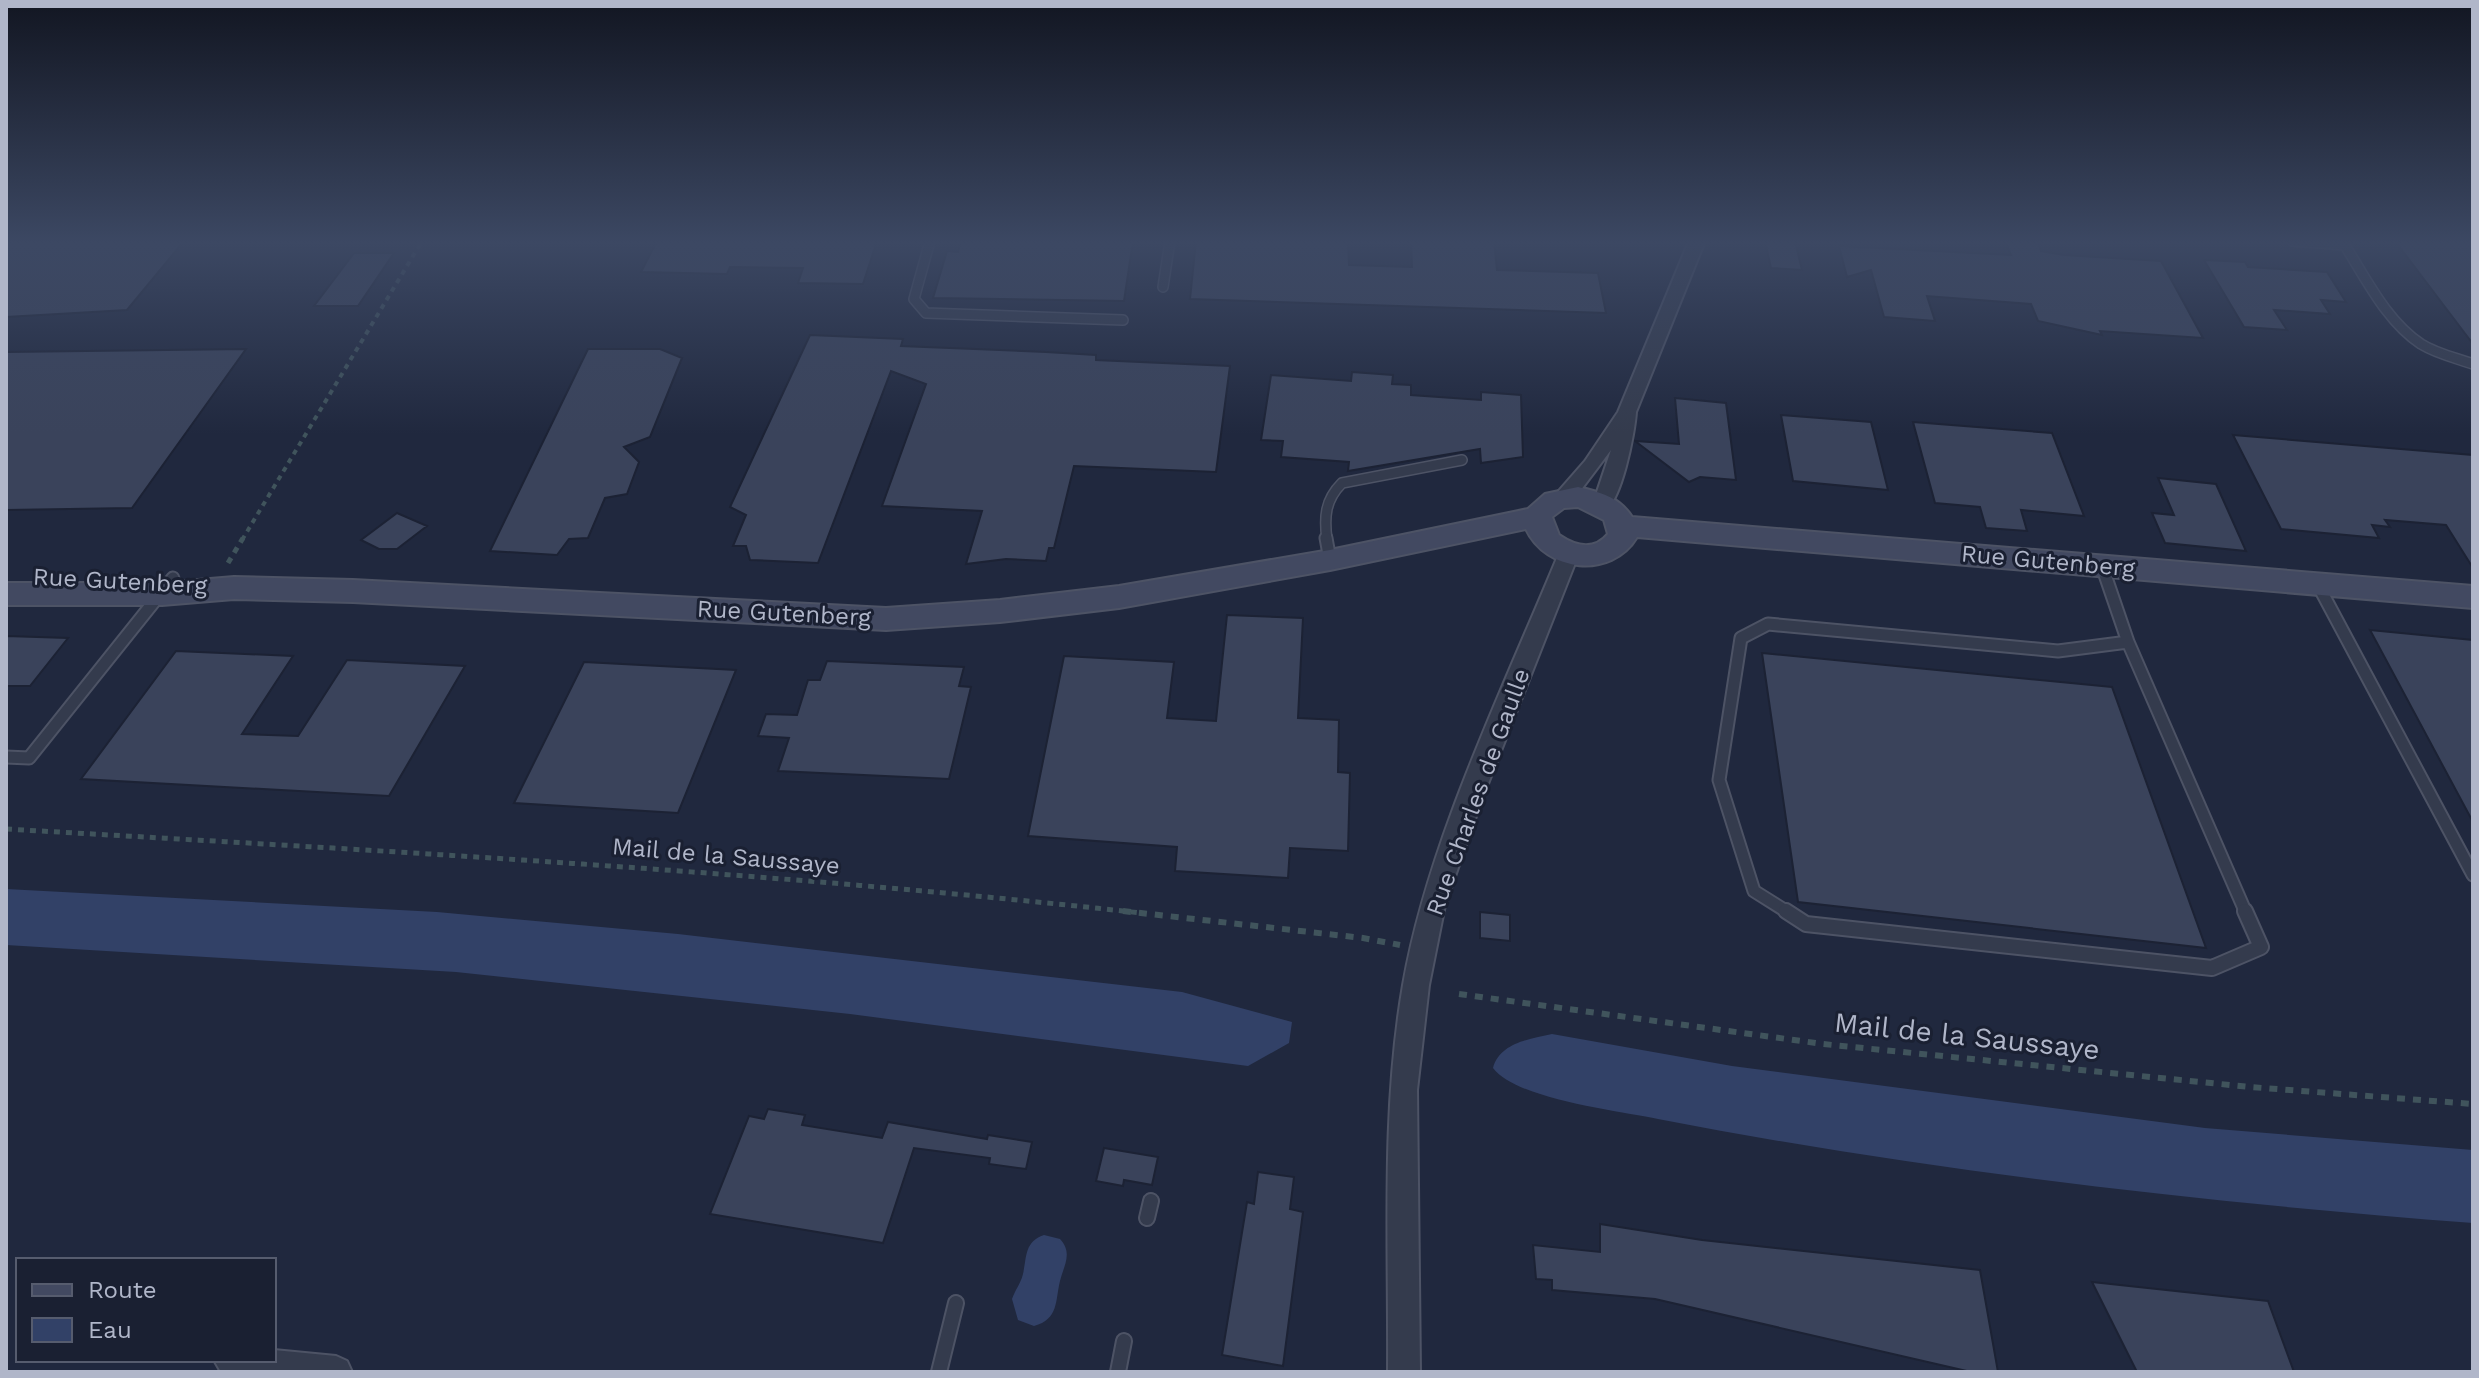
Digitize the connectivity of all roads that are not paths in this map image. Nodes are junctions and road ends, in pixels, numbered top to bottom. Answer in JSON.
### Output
{"nodes":[{"id":1,"x":919,"y":305,"type":"edge"},
{"id":2,"x":1671,"y":305,"type":"edge"},
{"id":3,"x":2386,"y":305,"type":"edge"},
{"id":4,"x":1123,"y":320,"type":"dead end"},
{"id":5,"x":2473,"y":364,"type":"edge"},
{"id":6,"x":1627,"y":412,"type":"junction"},
{"id":7,"x":1462,"y":460,"type":"dead end"},
{"id":8,"x":1564,"y":498,"type":"junction"},
{"id":9,"x":1603,"y":504,"type":"junction"},
{"id":10,"x":1623,"y":526,"type":"junction"},
{"id":11,"x":1551,"y":537,"type":"junction"},
{"id":12,"x":1330,"y":560,"type":"junction"},
{"id":13,"x":2102,"y":565,"type":"junction"},
{"id":14,"x":6,"y":577,"type":"edge"},
{"id":15,"x":2318,"y":584,"type":"junction"},
{"id":16,"x":168,"y":586,"type":"junction"},
{"id":17,"x":6,"y":594,"type":"edge"},
{"id":18,"x":2473,"y":597,"type":"edge"},
{"id":19,"x":2128,"y":642,"type":"junction"},
{"id":20,"x":6,"y":757,"type":"edge"},
{"id":21,"x":2473,"y":875,"type":"edge"},
{"id":22,"x":1151,"y":1201,"type":"dead end"},
{"id":23,"x":1147,"y":1218,"type":"dead end"},
{"id":24,"x":956,"y":1303,"type":"dead end"},
{"id":25,"x":1124,"y":1341,"type":"dead end"},
{"id":26,"x":247,"y":1362,"type":"edge"},
{"id":27,"x":336,"y":1372,"type":"edge"},
{"id":28,"x":939,"y":1372,"type":"edge"},
{"id":29,"x":1118,"y":1372,"type":"edge"},
{"id":30,"x":1404,"y":1372,"type":"edge"}],
"edges":[{"from":1,"to":4,"type":"lane"},
{"from":2,"to":6,"type":"street"},
{"from":3,"to":5,"type":"lane"},
{"from":6,"to":8,"type":"street"},
{"from":6,"to":9,"type":"street"},
{"from":7,"to":12,"type":"lane"},
{"from":8,"to":9,"type":"street"},
{"from":8,"to":11,"type":"street"},
{"from":9,"to":10,"type":"street"},
{"from":10,"to":11,"type":"street"},
{"from":10,"to":13,"type":"street","name":"Rue Gutenberg"},
{"from":11,"to":12,"type":"street","name":"Rue Gutenberg"},
{"from":11,"to":30,"type":"street","name":"Rue Charles de Gaulle"},
{"from":12,"to":16,"type":"street","name":"Rue Gutenberg"},
{"from":13,"to":15,"type":"street","name":"Rue Gutenberg"},
{"from":13,"to":19,"type":"lane"},
{"from":14,"to":16,"type":"street","name":"Rue Gutenberg"},
{"from":15,"to":18,"type":"street","name":"Rue Gutenberg"},
{"from":15,"to":21,"type":"lane"},
{"from":16,"to":17,"type":"street","name":"Rue Gutenberg"},
{"from":16,"to":20,"type":"lane"},
{"from":19,"to":19,"type":"lane"},
{"from":22,"to":23,"type":"lane"},
{"from":24,"to":28,"type":"lane"},
{"from":25,"to":29,"type":"lane"},
{"from":26,"to":27,"type":"street"}]}
